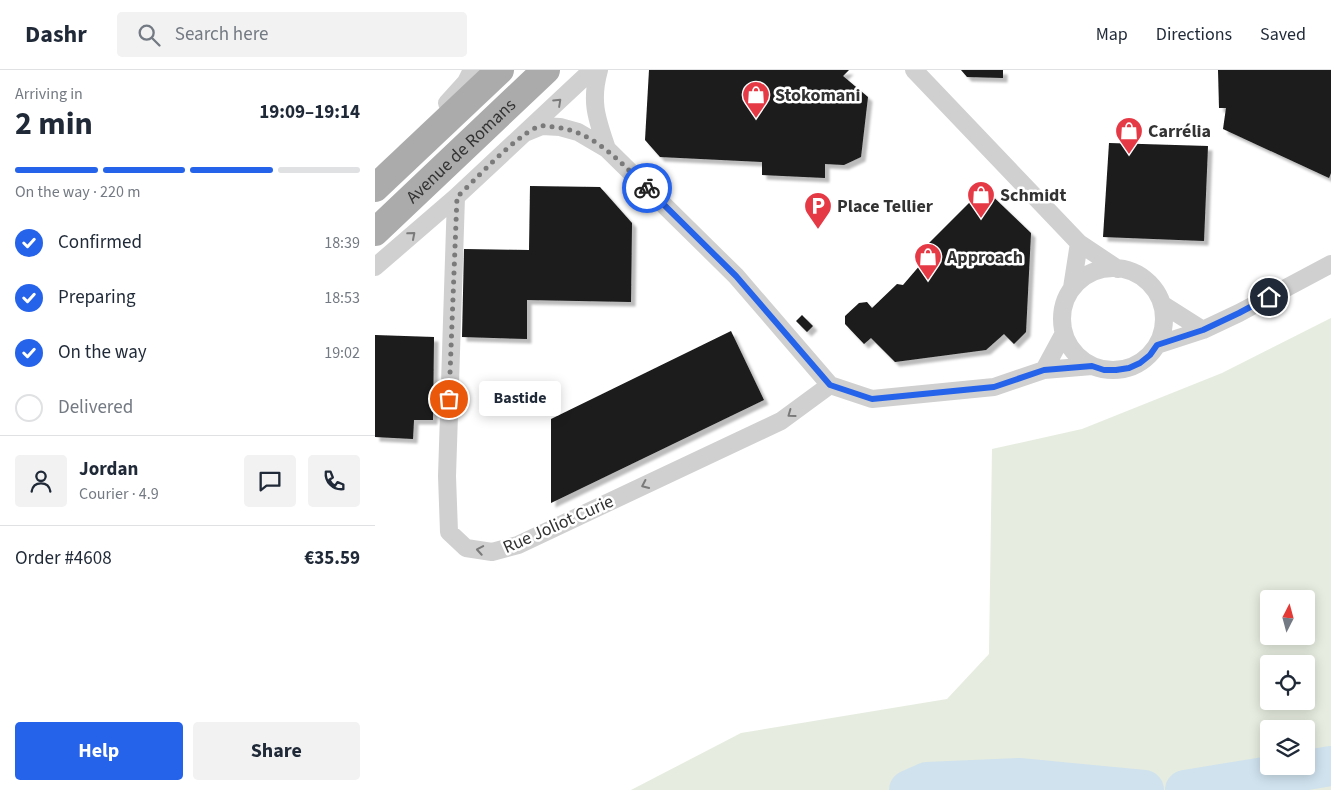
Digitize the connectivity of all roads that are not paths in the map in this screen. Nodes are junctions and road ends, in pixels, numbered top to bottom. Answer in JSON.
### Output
{"nodes":[{"id":1,"x":472,"y":70,"type":"edge"},
{"id":2,"x":500,"y":70,"type":"edge"},
{"id":3,"x":546,"y":70,"type":"edge"},
{"id":4,"x":592,"y":70,"type":"edge"},
{"id":5,"x":599,"y":70,"type":"edge"},
{"id":6,"x":914,"y":70,"type":"edge"},
{"id":7,"x":525,"y":133,"type":"junction"},
{"id":8,"x":607,"y":149,"type":"junction"},
{"id":9,"x":375,"y":186,"type":"edge"},
{"id":10,"x":457,"y":197,"type":"junction"},
{"id":11,"x":375,"y":232,"type":"edge"},
{"id":12,"x":1079,"y":243,"type":"junction"},
{"id":13,"x":1331,"y":264,"type":"edge"},
{"id":14,"x":375,"y":267,"type":"edge"},
{"id":15,"x":1117,"y":268,"type":"junction"},
{"id":16,"x":1073,"y":288,"type":"junction"},
{"id":17,"x":1162,"y":304,"type":"junction"},
{"id":18,"x":1203,"y":330,"type":"junction"},
{"id":19,"x":1064,"y":334,"type":"junction"},
{"id":20,"x":1157,"y":345,"type":"junction"},
{"id":21,"x":1092,"y":366,"type":"junction"},
{"id":22,"x":1044,"y":370,"type":"junction"},
{"id":23,"x":830,"y":385,"type":"junction"}],
"edges":[{"from":1,"to":9,"type":"street"},
{"from":2,"to":9,"type":"main road","name":"Avenue de Romans"},
{"from":3,"to":11,"type":"main road","name":"Avenue de Romans"},
{"from":7,"to":4,"type":"street","one_way":true},
{"from":5,"to":8,"type":"street"},
{"from":6,"to":12,"type":"street"},
{"from":7,"to":8,"type":"street"},
{"from":7,"to":10,"type":"street"},
{"from":8,"to":23,"type":"street"},
{"from":14,"to":10,"type":"street","one_way":true},
{"from":23,"to":10,"type":"street","name":"Rue Joliot Curie","one_way":true},
{"from":12,"to":15,"type":"street"},
{"from":12,"to":16,"type":"street"},
{"from":13,"to":18,"type":"street"},
{"from":15,"to":16,"type":"street"},
{"from":15,"to":17,"type":"street"},
{"from":16,"to":19,"type":"street"},
{"from":17,"to":18,"type":"street"},
{"from":17,"to":20,"type":"street"},
{"from":18,"to":20,"type":"street"},
{"from":19,"to":21,"type":"street"},
{"from":19,"to":22,"type":"street"},
{"from":20,"to":21,"type":"street"},
{"from":21,"to":22,"type":"street"},
{"from":22,"to":23,"type":"street"}]}
